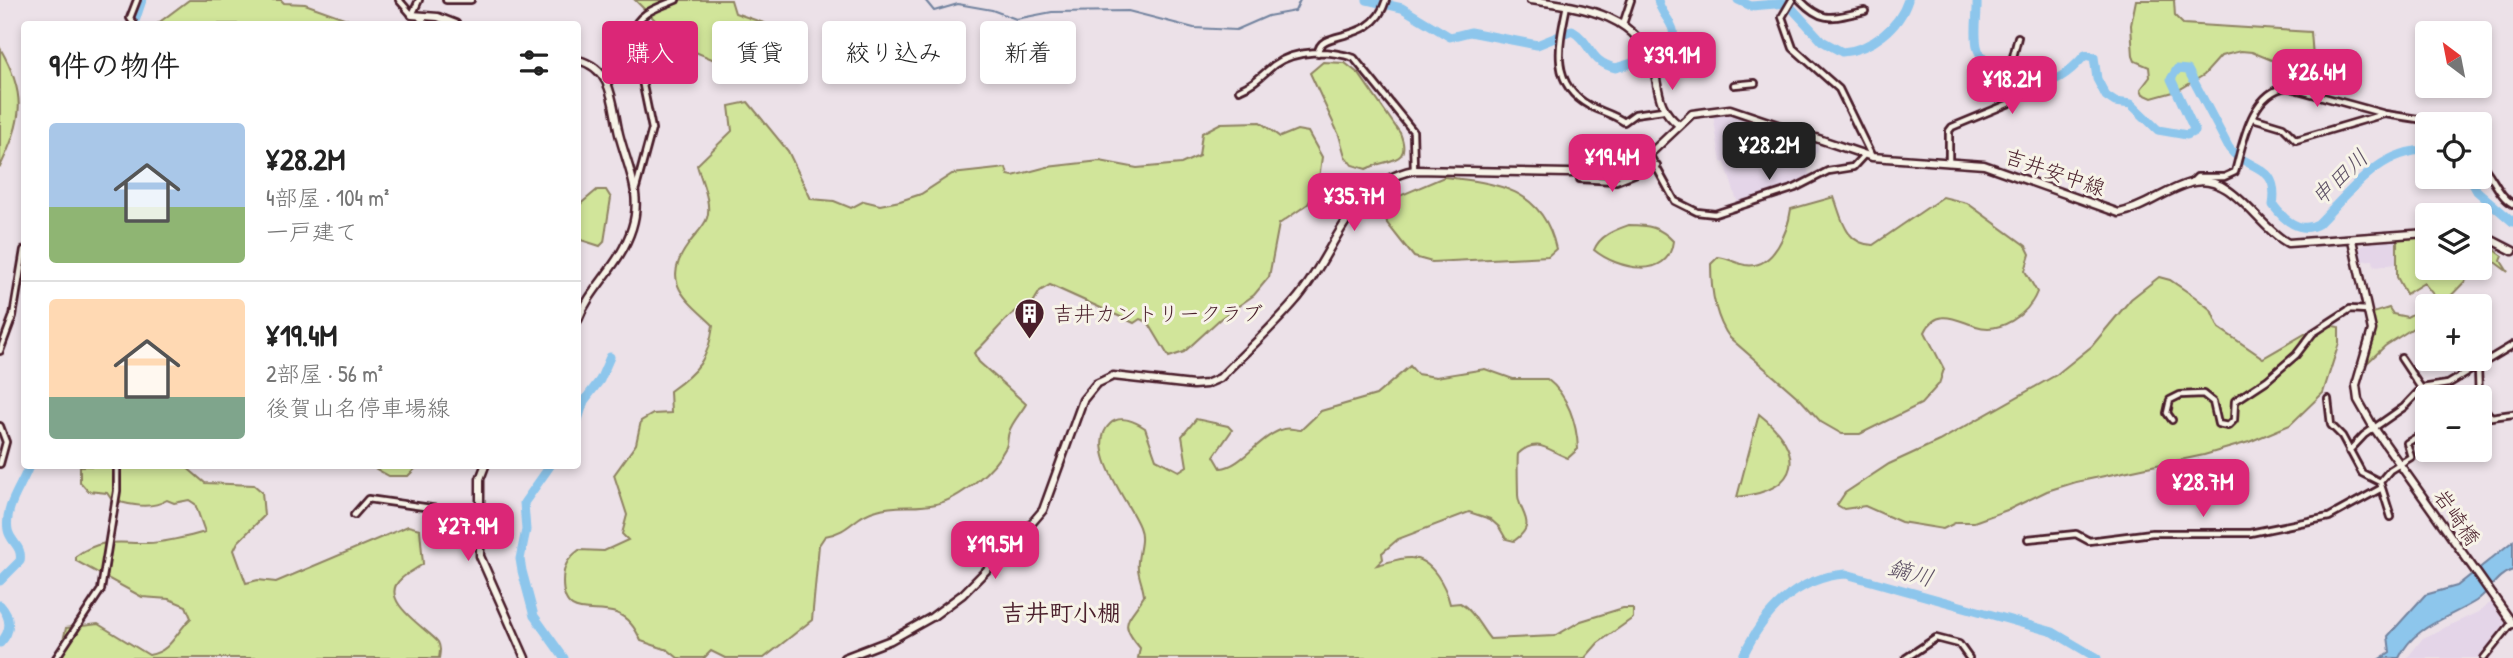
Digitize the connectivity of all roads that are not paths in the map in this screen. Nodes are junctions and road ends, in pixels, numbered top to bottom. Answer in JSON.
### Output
{"nodes":[{"id":1,"x":137,"y":0,"type":"edge"},
{"id":2,"x":399,"y":0,"type":"edge"},
{"id":3,"x":419,"y":0,"type":"edge"},
{"id":4,"x":446,"y":0,"type":"edge"},
{"id":5,"x":471,"y":0,"type":"edge"},
{"id":6,"x":676,"y":0,"type":"edge"},
{"id":7,"x":1531,"y":0,"type":"edge"},
{"id":8,"x":1631,"y":0,"type":"edge"},
{"id":9,"x":1800,"y":0,"type":"edge"},
{"id":10,"x":1791,"y":1,"type":"edge"},
{"id":11,"x":1562,"y":3,"type":"edge"},
{"id":12,"x":1385,"y":4,"type":"edge"},
{"id":13,"x":1865,"y":11,"type":"dead end"},
{"id":14,"x":412,"y":15,"type":"junction"},
{"id":15,"x":132,"y":21,"type":"edge"},
{"id":16,"x":421,"y":21,"type":"edge"},
{"id":17,"x":425,"y":21,"type":"edge"},
{"id":18,"x":448,"y":21,"type":"edge"},
{"id":19,"x":1623,"y":24,"type":"junction"},
{"id":20,"x":2018,"y":37,"type":"dead end"},
{"id":21,"x":1318,"y":53,"type":"junction"},
{"id":22,"x":581,"y":61,"type":"edge"},
{"id":23,"x":1755,"y":83,"type":"dead end"},
{"id":24,"x":1734,"y":85,"type":"dead end"},
{"id":25,"x":1239,"y":90,"type":"dead end"},
{"id":26,"x":1663,"y":110,"type":"junction"},
{"id":27,"x":2385,"y":114,"type":"junction"},
{"id":28,"x":2253,"y":118,"type":"junction"},
{"id":29,"x":2415,"y":119,"type":"edge"},
{"id":30,"x":1679,"y":125,"type":"junction"},
{"id":31,"x":1649,"y":155,"type":"junction"},
{"id":32,"x":1868,"y":156,"type":"junction"},
{"id":33,"x":1949,"y":163,"type":"junction"},
{"id":34,"x":1657,"y":165,"type":"junction"},
{"id":35,"x":1414,"y":170,"type":"junction"},
{"id":36,"x":1579,"y":174,"type":"junction"},
{"id":37,"x":2492,"y":176,"type":"edge"},
{"id":38,"x":2193,"y":181,"type":"junction"},
{"id":39,"x":635,"y":189,"type":"junction"},
{"id":40,"x":2513,"y":204,"type":"edge"},
{"id":41,"x":2415,"y":234,"type":"edge"},
{"id":42,"x":2352,"y":240,"type":"junction"},
{"id":43,"x":2492,"y":240,"type":"edge"},
{"id":44,"x":2513,"y":251,"type":"edge"},
{"id":45,"x":21,"y":268,"type":"edge"},
{"id":46,"x":2367,"y":310,"type":"junction"},
{"id":47,"x":581,"y":313,"type":"edge"},
{"id":48,"x":2513,"y":345,"type":"edge"},
{"id":49,"x":0,"y":351,"type":"edge"},
{"id":50,"x":2401,"y":358,"type":"dead end"},
{"id":51,"x":2492,"y":359,"type":"edge"},
{"id":52,"x":2471,"y":371,"type":"edge"},
{"id":53,"x":2419,"y":385,"type":"edge"},
{"id":54,"x":2441,"y":385,"type":"edge"},
{"id":55,"x":2415,"y":394,"type":"edge"},
{"id":56,"x":2328,"y":399,"type":"dead end"},
{"id":57,"x":2513,"y":414,"type":"edge"},
{"id":58,"x":2492,"y":417,"type":"edge"},
{"id":59,"x":2172,"y":420,"type":"dead end"},
{"id":60,"x":0,"y":426,"type":"edge"},
{"id":61,"x":2374,"y":428,"type":"junction"},
{"id":62,"x":2415,"y":438,"type":"edge"},
{"id":63,"x":2349,"y":451,"type":"junction"},
{"id":64,"x":0,"y":464,"type":"edge"},
{"id":65,"x":2399,"y":464,"type":"junction"},
{"id":66,"x":117,"y":469,"type":"edge"},
{"id":67,"x":484,"y":469,"type":"edge"},
{"id":68,"x":2380,"y":482,"type":"junction"},
{"id":69,"x":2380,"y":489,"type":"junction"},
{"id":70,"x":354,"y":515,"type":"dead end"},
{"id":71,"x":481,"y":515,"type":"junction"},
{"id":72,"x":2391,"y":517,"type":"dead end"},
{"id":73,"x":2028,"y":539,"type":"dead end"},
{"id":74,"x":2512,"y":624,"type":"edge"},
{"id":75,"x":56,"y":658,"type":"edge"},
{"id":76,"x":525,"y":658,"type":"edge"},
{"id":77,"x":844,"y":658,"type":"edge"},
{"id":78,"x":1906,"y":658,"type":"edge"},
{"id":79,"x":1969,"y":658,"type":"edge"},
{"id":80,"x":2484,"y":658,"type":"edge"}],
"edges":[{"from":1,"to":15,"type":"street"},
{"from":2,"to":14,"type":"street"},
{"from":3,"to":14,"type":"street"},
{"from":4,"to":5,"type":"street"},
{"from":6,"to":39,"type":"street"},
{"from":7,"to":11,"type":"main road"},
{"from":8,"to":19,"type":"street"},
{"from":9,"to":13,"type":"street"},
{"from":10,"to":32,"type":"street"},
{"from":11,"to":19,"type":"main road"},
{"from":11,"to":26,"type":"street"},
{"from":12,"to":21,"type":"street"},
{"from":14,"to":16,"type":"main road"},
{"from":17,"to":18,"type":"main road"},
{"from":19,"to":26,"type":"main road"},
{"from":20,"to":33,"type":"street"},
{"from":21,"to":25,"type":"street"},
{"from":21,"to":35,"type":"street"},
{"from":22,"to":39,"type":"main road"},
{"from":23,"to":24,"type":"street"},
{"from":26,"to":30,"type":"main road"},
{"from":27,"to":28,"type":"street"},
{"from":27,"to":28,"type":"street"},
{"from":27,"to":29,"type":"street"},
{"from":28,"to":38,"type":"street"},
{"from":30,"to":31,"type":"main road"},
{"from":30,"to":32,"type":"main road","name":"吉井安中線"},
{"from":31,"to":34,"type":"street"},
{"from":31,"to":36,"type":"main road"},
{"from":32,"to":33,"type":"main road","name":"吉井安中線"},
{"from":32,"to":34,"type":"street"},
{"from":33,"to":38,"type":"main road","name":"吉井安中線"},
{"from":34,"to":36,"type":"street"},
{"from":35,"to":36,"type":"main road"},
{"from":35,"to":77,"type":"main road"},
{"from":37,"to":40,"type":"street"},
{"from":38,"to":42,"type":"main road"},
{"from":39,"to":47,"type":"main road"},
{"from":41,"to":42,"type":"main road"},
{"from":42,"to":46,"type":"main road"},
{"from":43,"to":44,"type":"main road"},
{"from":45,"to":49,"type":"street"},
{"from":46,"to":59,"type":"street"},
{"from":46,"to":61,"type":"main road"},
{"from":48,"to":51,"type":"street"},
{"from":50,"to":53,"type":"street"},
{"from":52,"to":54,"type":"street"},
{"from":55,"to":61,"type":"street"},
{"from":56,"to":63,"type":"street"},
{"from":57,"to":58,"type":"street"},
{"from":60,"to":64,"type":"street"},
{"from":61,"to":63,"type":"street"},
{"from":61,"to":65,"type":"main road"},
{"from":62,"to":65,"type":"street"},
{"from":63,"to":68,"type":"street"},
{"from":65,"to":68,"type":"street"},
{"from":65,"to":74,"type":"main road","name":"岩崎橋"},
{"from":66,"to":75,"type":"street"},
{"from":67,"to":71,"type":"main road"},
{"from":68,"to":69,"type":"street"},
{"from":69,"to":72,"type":"street"},
{"from":69,"to":73,"type":"street"},
{"from":70,"to":71,"type":"street"},
{"from":71,"to":76,"type":"main road"},
{"from":74,"to":80,"type":"street"},
{"from":78,"to":79,"type":"street"}]}
